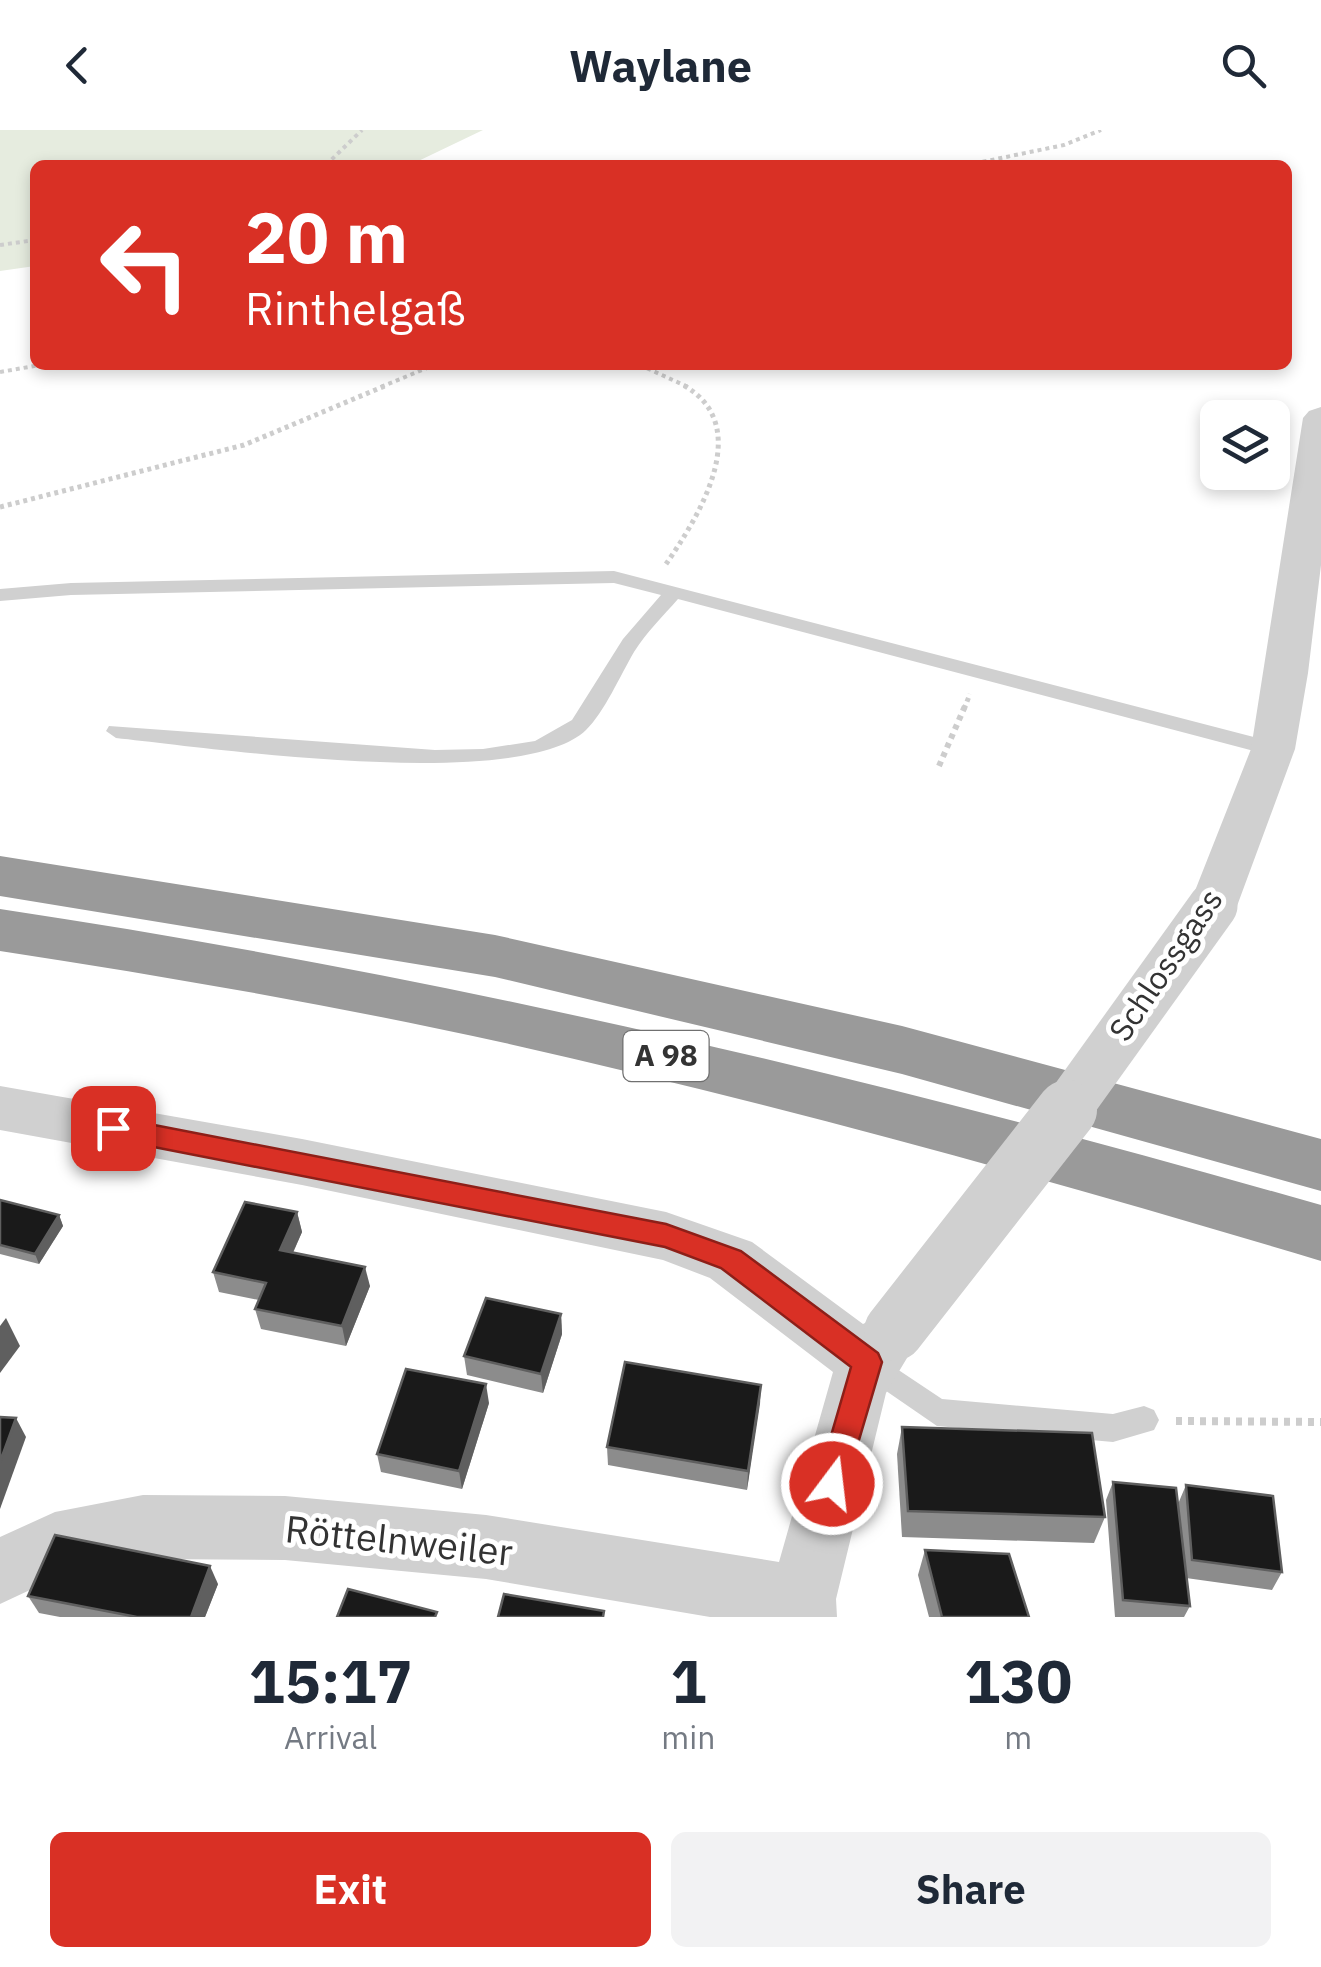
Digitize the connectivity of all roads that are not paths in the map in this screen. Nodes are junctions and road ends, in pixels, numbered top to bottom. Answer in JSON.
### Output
{"nodes":[{"id":1,"x":1321,"y":418,"type":"edge"},
{"id":2,"x":674,"y":592,"type":"junction"},
{"id":3,"x":0,"y":596,"type":"edge"},
{"id":4,"x":116,"y":731,"type":"dead end"},
{"id":5,"x":1273,"y":749,"type":"junction"},
{"id":6,"x":0,"y":876,"type":"edge"},
{"id":7,"x":0,"y":930,"type":"edge"},
{"id":8,"x":0,"y":1108,"type":"edge"},
{"id":9,"x":1321,"y":1165,"type":"edge"},
{"id":10,"x":1321,"y":1232,"type":"edge"},
{"id":11,"x":881,"y":1347,"type":"junction"},
{"id":12,"x":1144,"y":1420,"type":"road end"},
{"id":13,"x":0,"y":1571,"type":"edge"},
{"id":14,"x":802,"y":1608,"type":"edge"}],
"edges":[{"from":1,"to":5,"type":"street","name":"Schlossgass"},
{"from":2,"to":3,"type":"lane"},
{"from":2,"to":4,"type":"lane"},
{"from":2,"to":5,"type":"lane"},
{"from":5,"to":11,"type":"street","name":"Schlossgass","bridge":true},
{"from":6,"to":9,"type":"highway","number":"A 98"},
{"from":7,"to":10,"type":"highway","number":"A 98"},
{"from":8,"to":11,"type":"street"},
{"from":11,"to":12,"type":"lane"},
{"from":11,"to":14,"type":"street","name":"Röttelnweiler"},
{"from":13,"to":14,"type":"street","name":"Röttelnweiler"}]}
